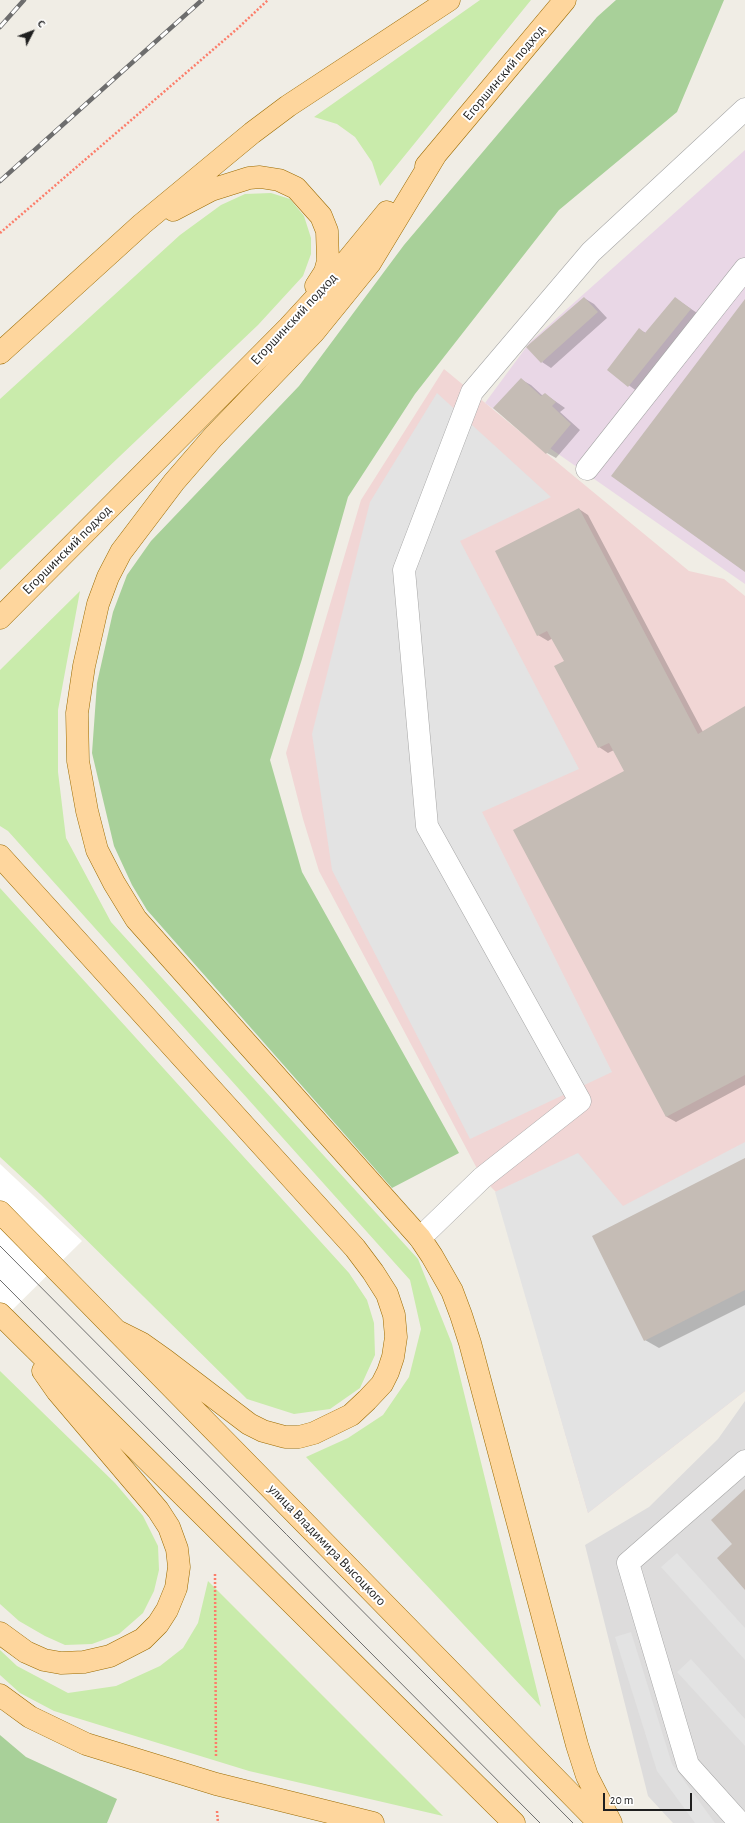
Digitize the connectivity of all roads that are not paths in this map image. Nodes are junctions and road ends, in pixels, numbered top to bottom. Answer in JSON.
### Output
{"nodes":[{"id":1,"x":449,"y":0,"type":"edge"},
{"id":2,"x":565,"y":0,"type":"edge"},
{"id":3,"x":745,"y":109,"type":"edge"},
{"id":4,"x":436,"y":154,"type":"junction"},
{"id":5,"x":142,"y":224,"type":"junction"},
{"id":6,"x":745,"y":269,"type":"edge"},
{"id":7,"x":289,"y":327,"type":"junction"},
{"id":8,"x":0,"y":353,"type":"edge"},
{"id":9,"x":587,"y":470,"type":"dead end"},
{"id":10,"x":0,"y":618,"type":"edge"},
{"id":11,"x":0,"y":856,"type":"edge"},
{"id":12,"x":0,"y":1212,"type":"edge"},
{"id":13,"x":420,"y":1238,"type":"junction"},
{"id":14,"x":5,"y":1319,"type":"edge"},
{"id":15,"x":117,"y":1331,"type":"junction"},
{"id":16,"x":745,"y":1461,"type":"edge"},
{"id":17,"x":0,"y":1633,"type":"edge"},
{"id":18,"x":0,"y":1695,"type":"edge"},
{"id":19,"x":373,"y":1823,"type":"edge"},
{"id":20,"x":514,"y":1823,"type":"edge"},
{"id":21,"x":599,"y":1823,"type":"edge"},
{"id":22,"x":611,"y":1823,"type":"edge"},
{"id":23,"x":740,"y":1823,"type":"edge"}],
"edges":[{"from":1,"to":5,"type":"main road"},
{"from":2,"to":4,"type":"main road","name":"Егоршинский подход"},
{"from":3,"to":13,"type":"lane"},
{"from":4,"to":7,"type":"main road","name":"Егоршинский подход"},
{"from":4,"to":13,"type":"main road"},
{"from":5,"to":7,"type":"main road"},
{"from":5,"to":8,"type":"main road"},
{"from":6,"to":9,"type":"lane"},
{"from":7,"to":10,"type":"main road","name":"Егоршинский подход"},
{"from":11,"to":15,"type":"main road"},
{"from":12,"to":15,"type":"main road","name":"улица Владимира Высоцкого"},
{"from":13,"to":22,"type":"main road"},
{"from":14,"to":17,"type":"main road"},
{"from":14,"to":20,"type":"main road"},
{"from":15,"to":21,"type":"main road","name":"улица Владимира Высоцкого"},
{"from":16,"to":23,"type":"lane"},
{"from":18,"to":19,"type":"main road"}]}
